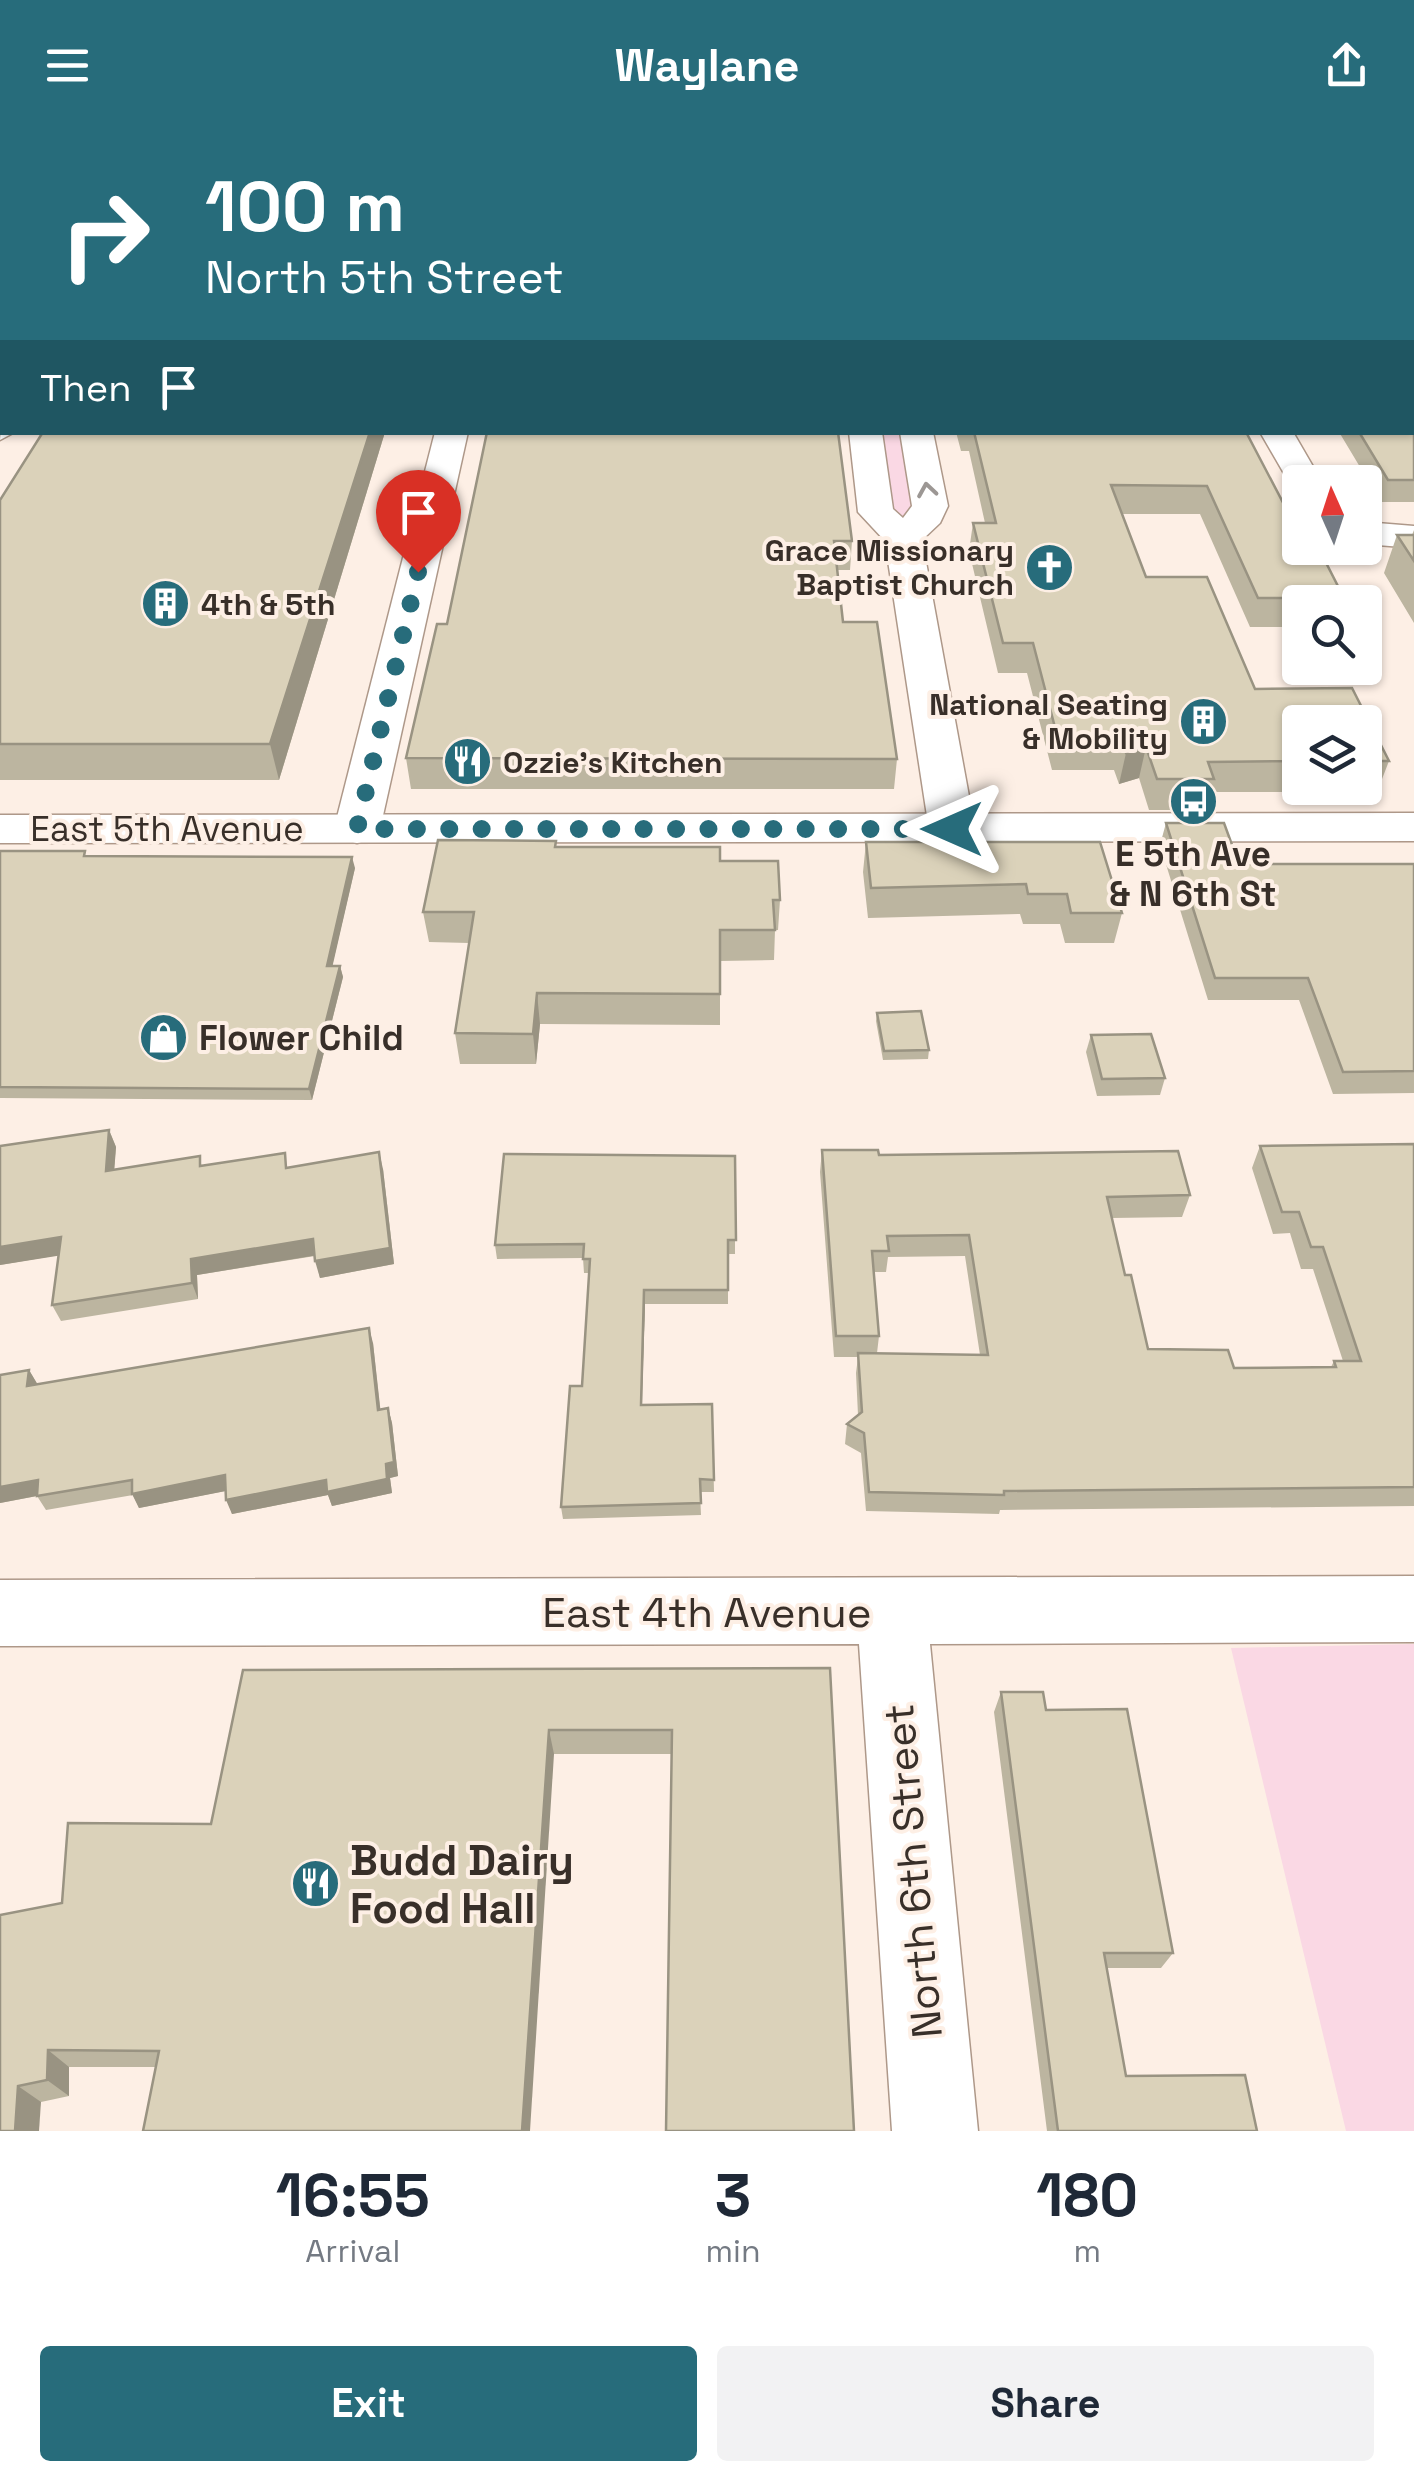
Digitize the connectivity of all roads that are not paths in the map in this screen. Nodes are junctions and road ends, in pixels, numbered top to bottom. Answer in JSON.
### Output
{"nodes":[{"id":1,"x":451,"y":435,"type":"edge"},
{"id":2,"x":865,"y":435,"type":"edge"},
{"id":3,"x":917,"y":435,"type":"edge"},
{"id":4,"x":1278,"y":435,"type":"edge"},
{"id":5,"x":1296,"y":465,"type":"edge"},
{"id":6,"x":1382,"y":534,"type":"edge"},
{"id":7,"x":1414,"y":537,"type":"edge"},
{"id":8,"x":903,"y":538,"type":"junction"},
{"id":9,"x":1414,"y":828,"type":"edge"},
{"id":10,"x":0,"y":829,"type":"edge"},
{"id":11,"x":357,"y":829,"type":"junction"},
{"id":12,"x":952,"y":829,"type":"junction"},
{"id":13,"x":1414,"y":1609,"type":"edge"},
{"id":14,"x":892,"y":1611,"type":"junction"},
{"id":15,"x":0,"y":1613,"type":"edge"},
{"id":16,"x":934,"y":2131,"type":"edge"}],
"edges":[{"from":1,"to":11,"type":"street"},
{"from":2,"to":8,"type":"street"},
{"from":8,"to":3,"type":"street","one_way":true},
{"from":4,"to":5,"type":"street"},
{"from":6,"to":7,"type":"street"},
{"from":8,"to":12,"type":"street"},
{"from":9,"to":12,"type":"street","name":"East 5th Avenue"},
{"from":10,"to":11,"type":"street","name":"East 5th Avenue"},
{"from":11,"to":12,"type":"street","name":"East 5th Avenue"},
{"from":13,"to":14,"type":"street","name":"East 4th Avenue"},
{"from":14,"to":15,"type":"street","name":"East 4th Avenue"},
{"from":14,"to":16,"type":"street","name":"North 6th Street"}]}
